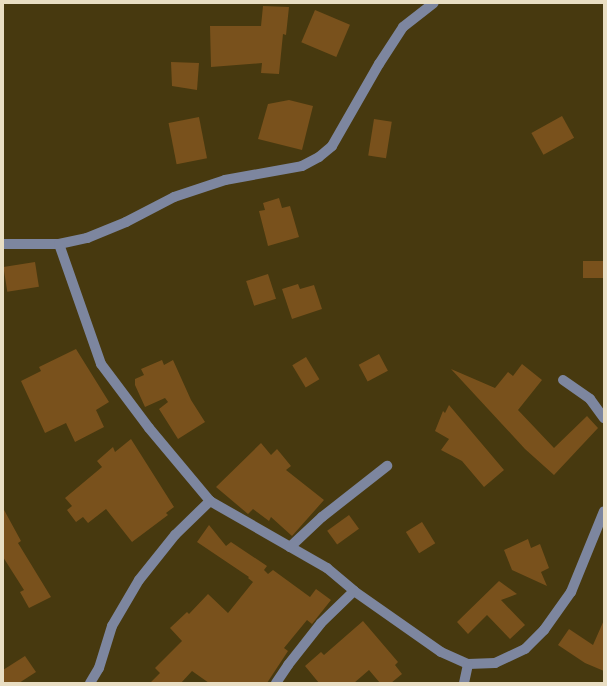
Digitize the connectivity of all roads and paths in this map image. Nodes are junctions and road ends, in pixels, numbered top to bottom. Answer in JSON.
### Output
{"nodes":[{"id":1,"x":434,"y":3,"type":"edge"},
{"id":2,"x":3,"y":244,"type":"edge"},
{"id":3,"x":59,"y":244,"type":"junction"},
{"id":4,"x":563,"y":380,"type":"dead end"},
{"id":5,"x":604,"y":418,"type":"edge"},
{"id":6,"x":387,"y":466,"type":"dead end"},
{"id":7,"x":210,"y":501,"type":"junction"},
{"id":8,"x":604,"y":511,"type":"edge"},
{"id":9,"x":290,"y":547,"type":"junction"},
{"id":10,"x":354,"y":591,"type":"junction"},
{"id":11,"x":468,"y":664,"type":"junction"},
{"id":12,"x":90,"y":683,"type":"edge"},
{"id":13,"x":276,"y":683,"type":"edge"},
{"id":14,"x":464,"y":683,"type":"edge"}],
"edges":[{"from":1,"to":3,"type":"street"},
{"from":2,"to":3,"type":"street"},
{"from":3,"to":7,"type":"street"},
{"from":4,"to":5,"type":"street"},
{"from":6,"to":9,"type":"street"},
{"from":7,"to":9,"type":"street"},
{"from":7,"to":12,"type":"street"},
{"from":8,"to":11,"type":"street"},
{"from":9,"to":10,"type":"street"},
{"from":10,"to":11,"type":"street"},
{"from":10,"to":13,"type":"street"},
{"from":11,"to":14,"type":"street"}]}
